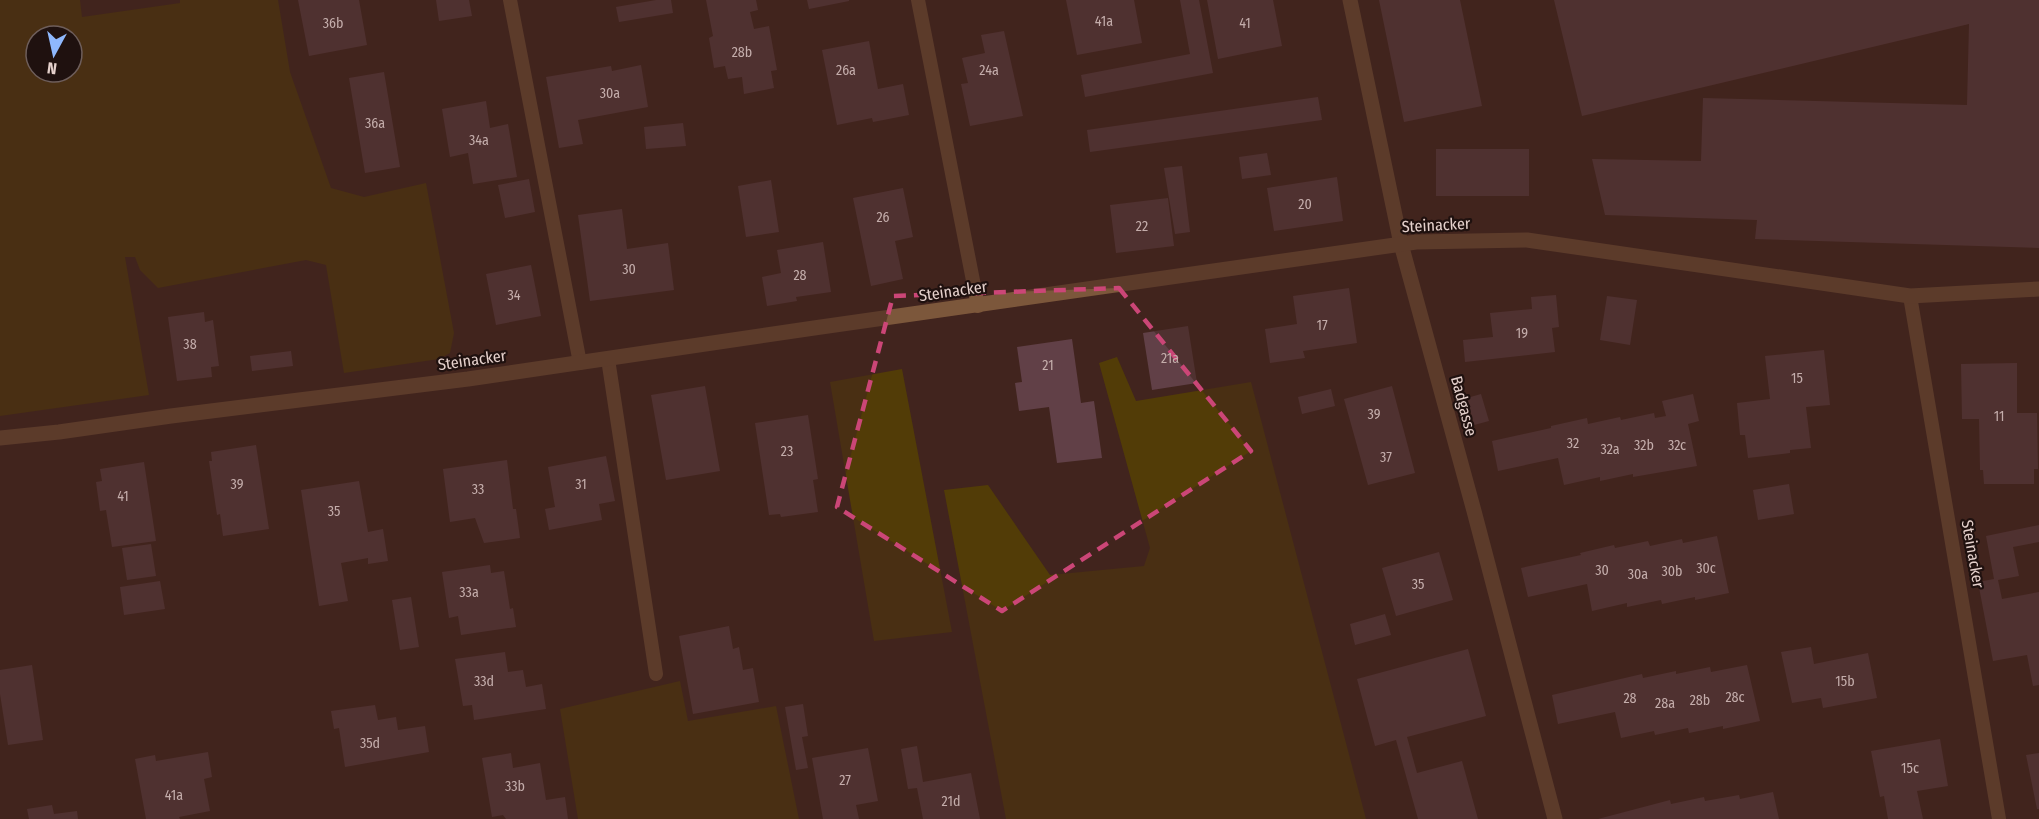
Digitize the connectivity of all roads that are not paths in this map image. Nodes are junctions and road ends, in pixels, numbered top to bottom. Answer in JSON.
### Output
{"nodes":[{"id":1,"x":510,"y":0,"type":"edge"},
{"id":2,"x":918,"y":0,"type":"edge"},
{"id":3,"x":1350,"y":0,"type":"edge"},
{"id":4,"x":1401,"y":244,"type":"junction"},
{"id":5,"x":2039,"y":289,"type":"edge"},
{"id":6,"x":1910,"y":296,"type":"junction"},
{"id":7,"x":978,"y":306,"type":"junction"},
{"id":8,"x":608,"y":359,"type":"junction"},
{"id":9,"x":580,"y":363,"type":"junction"},
{"id":10,"x":0,"y":438,"type":"edge"},
{"id":11,"x":656,"y":674,"type":"dead end"},
{"id":12,"x":1554,"y":819,"type":"edge"},
{"id":13,"x":1999,"y":819,"type":"edge"}],
"edges":[{"from":1,"to":9,"type":"lane"},
{"from":2,"to":7,"type":"lane"},
{"from":3,"to":4,"type":"street","name":"Badgasse"},
{"from":4,"to":6,"type":"street","name":"Steinacker"},
{"from":4,"to":7,"type":"street","name":"Steinacker"},
{"from":4,"to":12,"type":"street","name":"Badgasse"},
{"from":5,"to":6,"type":"street","name":"Steinacker"},
{"from":6,"to":13,"type":"lane","name":"Steinacker"},
{"from":7,"to":8,"type":"street","name":"Steinacker"},
{"from":8,"to":9,"type":"street","name":"Steinacker"},
{"from":8,"to":11,"type":"lane"},
{"from":9,"to":10,"type":"street","name":"Steinacker"}]}
